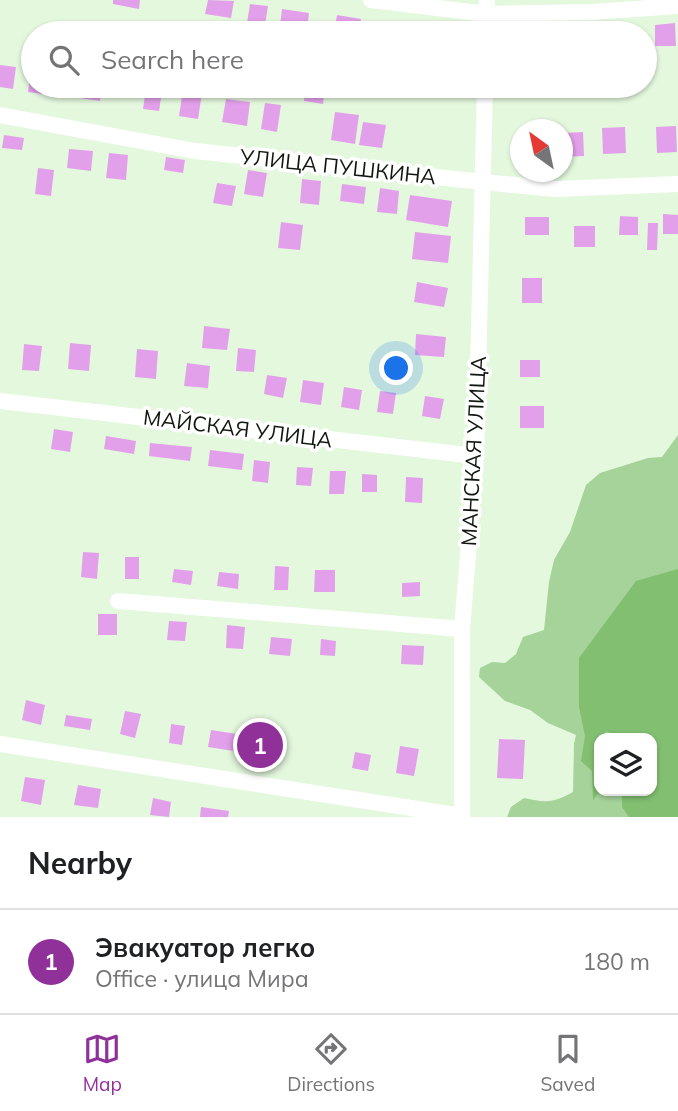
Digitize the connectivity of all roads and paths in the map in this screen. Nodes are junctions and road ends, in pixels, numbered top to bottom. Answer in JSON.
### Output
{"nodes":[{"id":1,"x":372,"y":0,"type":"edge"},
{"id":2,"x":678,"y":6,"type":"edge"},
{"id":3,"x":487,"y":7,"type":"edge"},
{"id":4,"x":485,"y":98,"type":"edge"},
{"id":5,"x":0,"y":115,"type":"edge"},
{"id":6,"x":483,"y":182,"type":"junction"},
{"id":7,"x":678,"y":184,"type":"edge"},
{"id":8,"x":0,"y":401,"type":"edge"},
{"id":9,"x":476,"y":456,"type":"junction"},
{"id":10,"x":118,"y":601,"type":"dead end"},
{"id":11,"x":462,"y":629,"type":"junction"},
{"id":12,"x":0,"y":744,"type":"edge"},
{"id":13,"x":462,"y":817,"type":"edge"}],
"edges":[{"from":1,"to":3,"type":"street"},
{"from":2,"to":3,"type":"street"},
{"from":4,"to":6,"type":"street","name":"МАНСКАЯ УЛИЦА"},
{"from":5,"to":6,"type":"street","name":"УЛИЦА ПУШКИНА"},
{"from":6,"to":7,"type":"street","name":"УЛИЦА ПУШКИНА"},
{"from":6,"to":9,"type":"street","name":"МАНСКАЯ УЛИЦА"},
{"from":8,"to":9,"type":"street","name":"МАЙСКАЯ УЛИЦА"},
{"from":9,"to":11,"type":"street","name":"МАНСКАЯ УЛИЦА"},
{"from":10,"to":11,"type":"street"},
{"from":11,"to":13,"type":"street","name":"МАНСКАЯ УЛИЦА"},
{"from":12,"to":13,"type":"street"}]}
